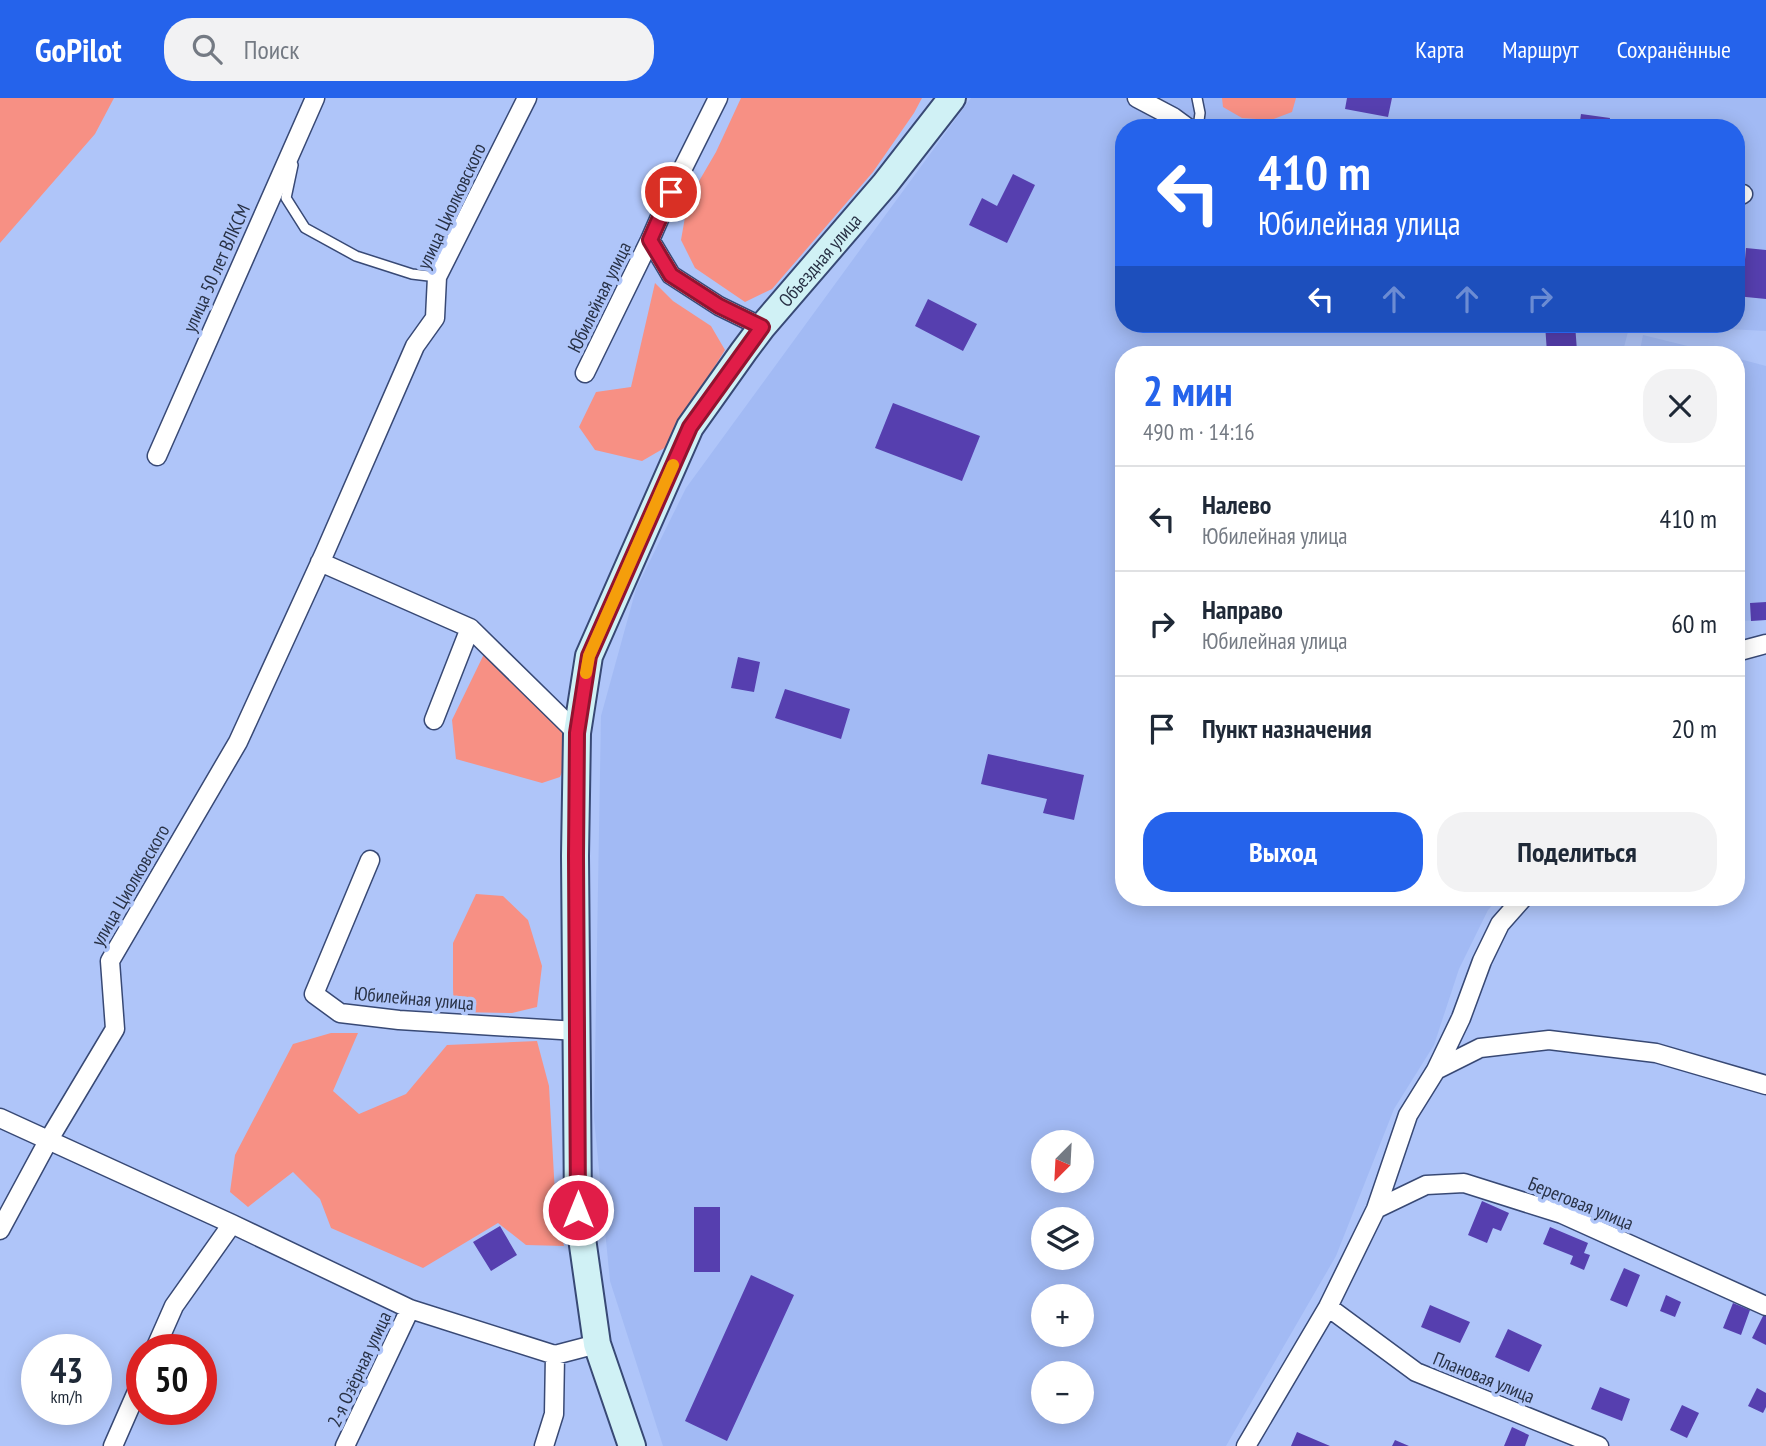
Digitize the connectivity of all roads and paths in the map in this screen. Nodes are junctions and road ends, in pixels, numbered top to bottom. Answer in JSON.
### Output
{"nodes":[{"id":1,"x":315,"y":98,"type":"edge"},
{"id":2,"x":527,"y":98,"type":"edge"},
{"id":3,"x":718,"y":98,"type":"edge"},
{"id":4,"x":952,"y":98,"type":"edge"},
{"id":5,"x":1137,"y":98,"type":"edge"},
{"id":6,"x":1197,"y":98,"type":"edge"},
{"id":7,"x":1176,"y":119,"type":"edge"},
{"id":8,"x":1199,"y":119,"type":"edge"},
{"id":9,"x":298,"y":135,"type":"junction"},
{"id":10,"x":650,"y":240,"type":"junction"},
{"id":11,"x":437,"y":277,"type":"junction"},
{"id":12,"x":762,"y":327,"type":"junction"},
{"id":13,"x":585,"y":373,"type":"dead end"},
{"id":14,"x":157,"y":456,"type":"dead end"},
{"id":15,"x":320,"y":562,"type":"junction"},
{"id":16,"x":470,"y":628,"type":"junction"},
{"id":17,"x":1766,"y":644,"type":"edge"},
{"id":18,"x":1745,"y":650,"type":"edge"},
{"id":19,"x":434,"y":719,"type":"dead end"},
{"id":20,"x":577,"y":733,"type":"junction"},
{"id":21,"x":370,"y":860,"type":"dead end"},
{"id":22,"x":1517,"y":906,"type":"edge"},
{"id":23,"x":577,"y":1031,"type":"junction"},
{"id":24,"x":1436,"y":1070,"type":"junction"},
{"id":25,"x":1766,"y":1085,"type":"edge"},
{"id":26,"x":0,"y":1118,"type":"edge"},
{"id":27,"x":48,"y":1141,"type":"junction"},
{"id":28,"x":1376,"y":1209,"type":"junction"},
{"id":29,"x":232,"y":1224,"type":"junction"},
{"id":30,"x":0,"y":1230,"type":"edge"},
{"id":31,"x":1766,"y":1306,"type":"edge"},
{"id":32,"x":1328,"y":1307,"type":"junction"},
{"id":33,"x":410,"y":1309,"type":"junction"},
{"id":34,"x":162,"y":1334,"type":"edge"},
{"id":35,"x":597,"y":1344,"type":"junction"},
{"id":36,"x":555,"y":1355,"type":"junction"},
{"id":37,"x":126,"y":1416,"type":"edge"},
{"id":38,"x":113,"y":1446,"type":"edge"},
{"id":39,"x":345,"y":1446,"type":"edge"},
{"id":40,"x":544,"y":1446,"type":"edge"},
{"id":41,"x":632,"y":1446,"type":"edge"},
{"id":42,"x":1246,"y":1446,"type":"edge"},
{"id":43,"x":1599,"y":1446,"type":"edge"}],
"edges":[{"from":1,"to":9,"type":"street","name":"улица 50 лет ВЛКСМ"},
{"from":2,"to":11,"type":"street","name":"улица Циолковского"},
{"from":3,"to":10,"type":"street","name":"Юбилейная улица"},
{"from":4,"to":12,"type":"main road","name":"Объездная улица"},
{"from":5,"to":7,"type":"street"},
{"from":6,"to":8,"type":"lane"},
{"from":9,"to":11,"type":"lane"},
{"from":9,"to":14,"type":"street","name":"улица 50 лет ВЛКСМ"},
{"from":10,"to":12,"type":"street","name":"Юбилейная улица"},
{"from":10,"to":13,"type":"street","name":"Юбилейная улица"},
{"from":11,"to":15,"type":"street","name":"улица Циолковского"},
{"from":12,"to":20,"type":"main road","name":"Объездная улица"},
{"from":15,"to":16,"type":"street"},
{"from":15,"to":27,"type":"street","name":"улица Циолковского"},
{"from":16,"to":19,"type":"street"},
{"from":16,"to":20,"type":"street"},
{"from":17,"to":18,"type":"street"},
{"from":20,"to":23,"type":"main road","name":"Объездная улица"},
{"from":21,"to":23,"type":"street","name":"Юбилейная улица"},
{"from":22,"to":24,"type":"street"},
{"from":23,"to":35,"type":"main road","name":"Объездная улица"},
{"from":24,"to":25,"type":"street"},
{"from":24,"to":28,"type":"street"},
{"from":26,"to":27,"type":"street"},
{"from":27,"to":29,"type":"street"},
{"from":27,"to":30,"type":"street","name":"улица Циолковского"},
{"from":28,"to":31,"type":"street","name":"Береговая улица"},
{"from":28,"to":32,"type":"street"},
{"from":29,"to":33,"type":"street"},
{"from":29,"to":34,"type":"street"},
{"from":32,"to":42,"type":"street"},
{"from":32,"to":43,"type":"street","name":"Плановая улица"},
{"from":33,"to":36,"type":"street"},
{"from":33,"to":39,"type":"street","name":"2-я Озёрная улица"},
{"from":35,"to":36,"type":"street"},
{"from":35,"to":41,"type":"main road","name":"Объездная улица"},
{"from":36,"to":40,"type":"street"},
{"from":37,"to":38,"type":"street"}]}
